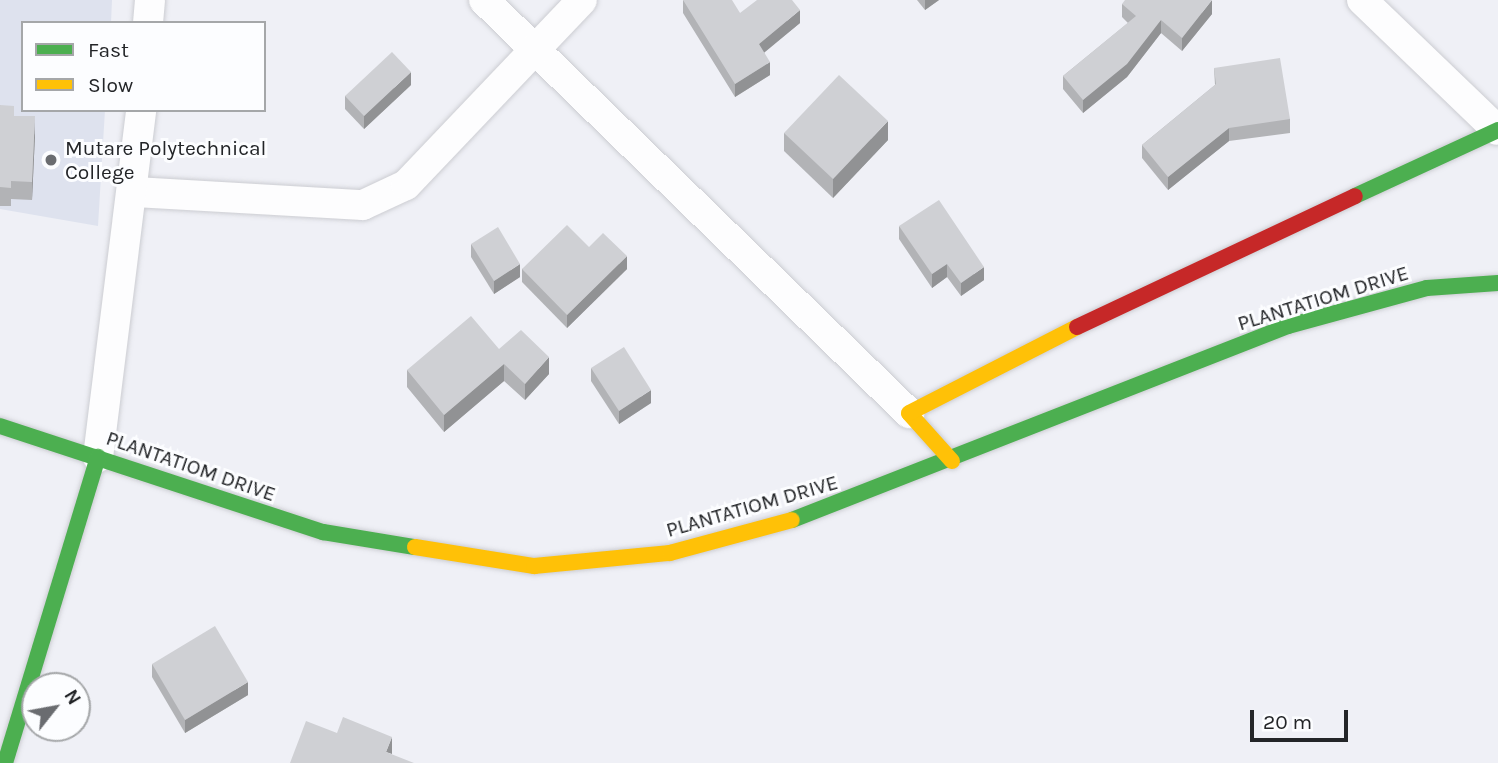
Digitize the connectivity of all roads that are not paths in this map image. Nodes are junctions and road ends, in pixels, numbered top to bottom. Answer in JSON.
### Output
{"nodes":[{"id":1,"x":150,"y":0,"type":"edge"},
{"id":2,"x":484,"y":0,"type":"edge"},
{"id":3,"x":582,"y":0,"type":"edge"},
{"id":4,"x":1362,"y":0,"type":"edge"},
{"id":5,"x":148,"y":21,"type":"edge"},
{"id":6,"x":534,"y":48,"type":"junction"},
{"id":7,"x":141,"y":112,"type":"edge"},
{"id":8,"x":1498,"y":130,"type":"edge"},
{"id":9,"x":135,"y":192,"type":"junction"},
{"id":10,"x":1498,"y":283,"type":"edge"},
{"id":11,"x":909,"y":413,"type":"junction"},
{"id":12,"x":0,"y":426,"type":"edge"},
{"id":13,"x":98,"y":457,"type":"junction"},
{"id":14,"x":952,"y":461,"type":"junction"},
{"id":15,"x":5,"y":763,"type":"edge"}],
"edges":[{"from":1,"to":5,"type":"street"},
{"from":2,"to":6,"type":"street"},
{"from":3,"to":6,"type":"street"},
{"from":4,"to":8,"type":"street"},
{"from":6,"to":9,"type":"street"},
{"from":6,"to":11,"type":"street"},
{"from":7,"to":9,"type":"street"},
{"from":8,"to":11,"type":"street"},
{"from":9,"to":13,"type":"street"},
{"from":10,"to":14,"type":"street","name":"PLANTATIOM DRIVE"},
{"from":11,"to":14,"type":"street"},
{"from":12,"to":13,"type":"street","name":"PLANTATIOM DRIVE"},
{"from":13,"to":14,"type":"street","name":"PLANTATIOM DRIVE"},
{"from":13,"to":15,"type":"street"}]}
